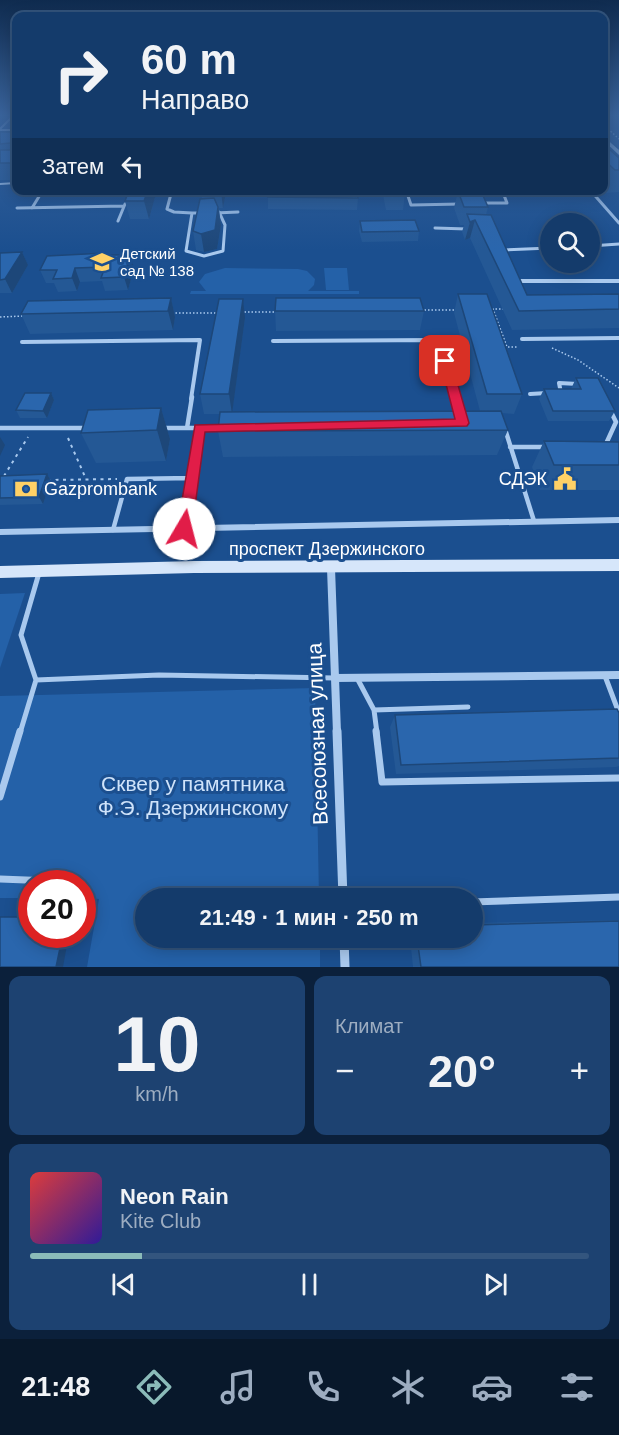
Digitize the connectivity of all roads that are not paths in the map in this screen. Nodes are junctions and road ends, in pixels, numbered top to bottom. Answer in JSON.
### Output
{"nodes":[{"id":1,"x":40,"y":195,"type":"edge"},
{"id":2,"x":171,"y":195,"type":"edge"},
{"id":3,"x":408,"y":195,"type":"edge"},
{"id":4,"x":504,"y":195,"type":"edge"},
{"id":5,"x":594,"y":195,"type":"edge"},
{"id":6,"x":128,"y":198,"type":"edge"},
{"id":7,"x":483,"y":203,"type":"edge"},
{"id":8,"x":471,"y":204,"type":"edge"},
{"id":9,"x":124,"y":206,"type":"junction"},
{"id":10,"x":17,"y":208,"type":"dead end"},
{"id":11,"x":32,"y":208,"type":"junction"},
{"id":12,"x":238,"y":212,"type":"dead end"},
{"id":13,"x":192,"y":213,"type":"junction"},
{"id":14,"x":219,"y":213,"type":"junction"},
{"id":15,"x":118,"y":220,"type":"dead end"},
{"id":16,"x":619,"y":223,"type":"edge"},
{"id":17,"x":435,"y":228,"type":"dead end"},
{"id":18,"x":474,"y":229,"type":"edge"},
{"id":19,"x":500,"y":242,"type":"edge"},
{"id":20,"x":619,"y":244,"type":"edge"},
{"id":21,"x":600,"y":245,"type":"edge"},
{"id":22,"x":540,"y":248,"type":"edge"},
{"id":23,"x":503,"y":250,"type":"junction"},
{"id":24,"x":508,"y":261,"type":"edge"},
{"id":25,"x":512,"y":271,"type":"edge"},
{"id":26,"x":516,"y":281,"type":"junction"},
{"id":27,"x":619,"y":281,"type":"edge"},
{"id":28,"x":520,"y":287,"type":"edge"},
{"id":29,"x":619,"y":338,"type":"edge"},
{"id":30,"x":522,"y":339,"type":"dead end"},
{"id":31,"x":273,"y":341,"type":"dead end"},
{"id":32,"x":22,"y":342,"type":"dead end"},
{"id":33,"x":588,"y":384,"type":"edge"},
{"id":34,"x":530,"y":394,"type":"dead end"},
{"id":35,"x":609,"y":407,"type":"edge"},
{"id":36,"x":463,"y":423,"type":"edge"},
{"id":37,"x":231,"y":426,"type":"edge"},
{"id":38,"x":0,"y":428,"type":"edge"},
{"id":39,"x":97,"y":428,"type":"edge"},
{"id":40,"x":153,"y":428,"type":"edge"},
{"id":41,"x":187,"y":428,"type":"junction"},
{"id":42,"x":200,"y":428,"type":"junction"},
{"id":43,"x":494,"y":428,"type":"edge"},
{"id":44,"x":510,"y":447,"type":"junction"},
{"id":45,"x":557,"y":447,"type":"edge"},
{"id":46,"x":611,"y":448,"type":"edge"},
{"id":47,"x":192,"y":478,"type":"junction"},
{"id":48,"x":619,"y":520,"type":"edge"},
{"id":49,"x":534,"y":521,"type":"junction"},
{"id":50,"x":184,"y":529,"type":"junction"},
{"id":51,"x":113,"y":530,"type":"junction"},
{"id":52,"x":0,"y":532,"type":"edge"},
{"id":53,"x":619,"y":565,"type":"edge"},
{"id":54,"x":331,"y":568,"type":"junction"},
{"id":55,"x":40,"y":571,"type":"junction"},
{"id":56,"x":0,"y":572,"type":"edge"},
{"id":57,"x":605,"y":675,"type":"junction"},
{"id":58,"x":619,"y":675,"type":"edge"},
{"id":59,"x":335,"y":678,"type":"junction"},
{"id":60,"x":357,"y":678,"type":"junction"},
{"id":61,"x":36,"y":680,"type":"junction"},
{"id":62,"x":468,"y":707,"type":"dead end"},
{"id":63,"x":374,"y":710,"type":"junction"},
{"id":64,"x":619,"y":713,"type":"edge"},
{"id":65,"x":619,"y":778,"type":"edge"},
{"id":66,"x":0,"y":797,"type":"edge"},
{"id":67,"x":0,"y":879,"type":"edge"},
{"id":68,"x":18,"y":879,"type":"edge"},
{"id":69,"x":343,"y":888,"type":"edge"},
{"id":70,"x":619,"y":897,"type":"edge"},
{"id":71,"x":483,"y":902,"type":"edge"},
{"id":72,"x":344,"y":948,"type":"edge"},
{"id":73,"x":345,"y":967,"type":"edge"}],
"edges":[{"from":1,"to":11,"type":"lane"},
{"from":2,"to":13,"type":"lane"},
{"from":3,"to":8,"type":"lane"},
{"from":4,"to":7,"type":"lane"},
{"from":5,"to":16,"type":"lane"},
{"from":6,"to":9,"type":"lane"},
{"from":9,"to":11,"type":"lane"},
{"from":9,"to":15,"type":"lane"},
{"from":10,"to":11,"type":"lane"},
{"from":12,"to":14,"type":"lane"},
{"from":13,"to":14,"type":"lane"},
{"from":13,"to":14,"type":"lane"},
{"from":17,"to":18,"type":"lane"},
{"from":19,"to":23,"type":"lane"},
{"from":20,"to":21,"type":"lane"},
{"from":22,"to":23,"type":"lane"},
{"from":23,"to":24,"type":"lane"},
{"from":25,"to":26,"type":"lane"},
{"from":26,"to":27,"type":"lane"},
{"from":26,"to":28,"type":"lane"},
{"from":29,"to":30,"type":"lane"},
{"from":31,"to":36,"type":"lane"},
{"from":32,"to":41,"type":"lane"},
{"from":33,"to":34,"type":"lane"},
{"from":35,"to":46,"type":"lane"},
{"from":37,"to":42,"type":"lane"},
{"from":38,"to":39,"type":"lane"},
{"from":40,"to":41,"type":"lane"},
{"from":41,"to":42,"type":"lane"},
{"from":42,"to":47,"type":"lane"},
{"from":43,"to":44,"type":"lane"},
{"from":44,"to":45,"type":"lane"},
{"from":44,"to":49,"type":"lane"},
{"from":47,"to":50,"type":"lane"},
{"from":47,"to":51,"type":"lane"},
{"from":48,"to":49,"type":"street"},
{"from":49,"to":50,"type":"street"},
{"from":50,"to":51,"type":"street"},
{"from":51,"to":52,"type":"street"},
{"from":53,"to":54,"type":"main road","name":"проспект Дзержинского"},
{"from":54,"to":55,"type":"main road","name":"проспект Дзержинского"},
{"from":54,"to":59,"type":"street","name":"Всесоюзная улица"},
{"from":55,"to":56,"type":"main road","name":"проспект Дзержинского"},
{"from":55,"to":61,"type":"lane"},
{"from":57,"to":58,"type":"street"},
{"from":57,"to":60,"type":"street"},
{"from":57,"to":64,"type":"lane"},
{"from":59,"to":60,"type":"street"},
{"from":59,"to":61,"type":"lane"},
{"from":59,"to":69,"type":"street","name":"Всесоюзная улица"},
{"from":60,"to":63,"type":"lane"},
{"from":61,"to":66,"type":"lane"},
{"from":62,"to":63,"type":"lane"},
{"from":63,"to":65,"type":"lane"},
{"from":67,"to":68,"type":"lane"},
{"from":70,"to":71,"type":"lane"},
{"from":72,"to":73,"type":"street"}]}
